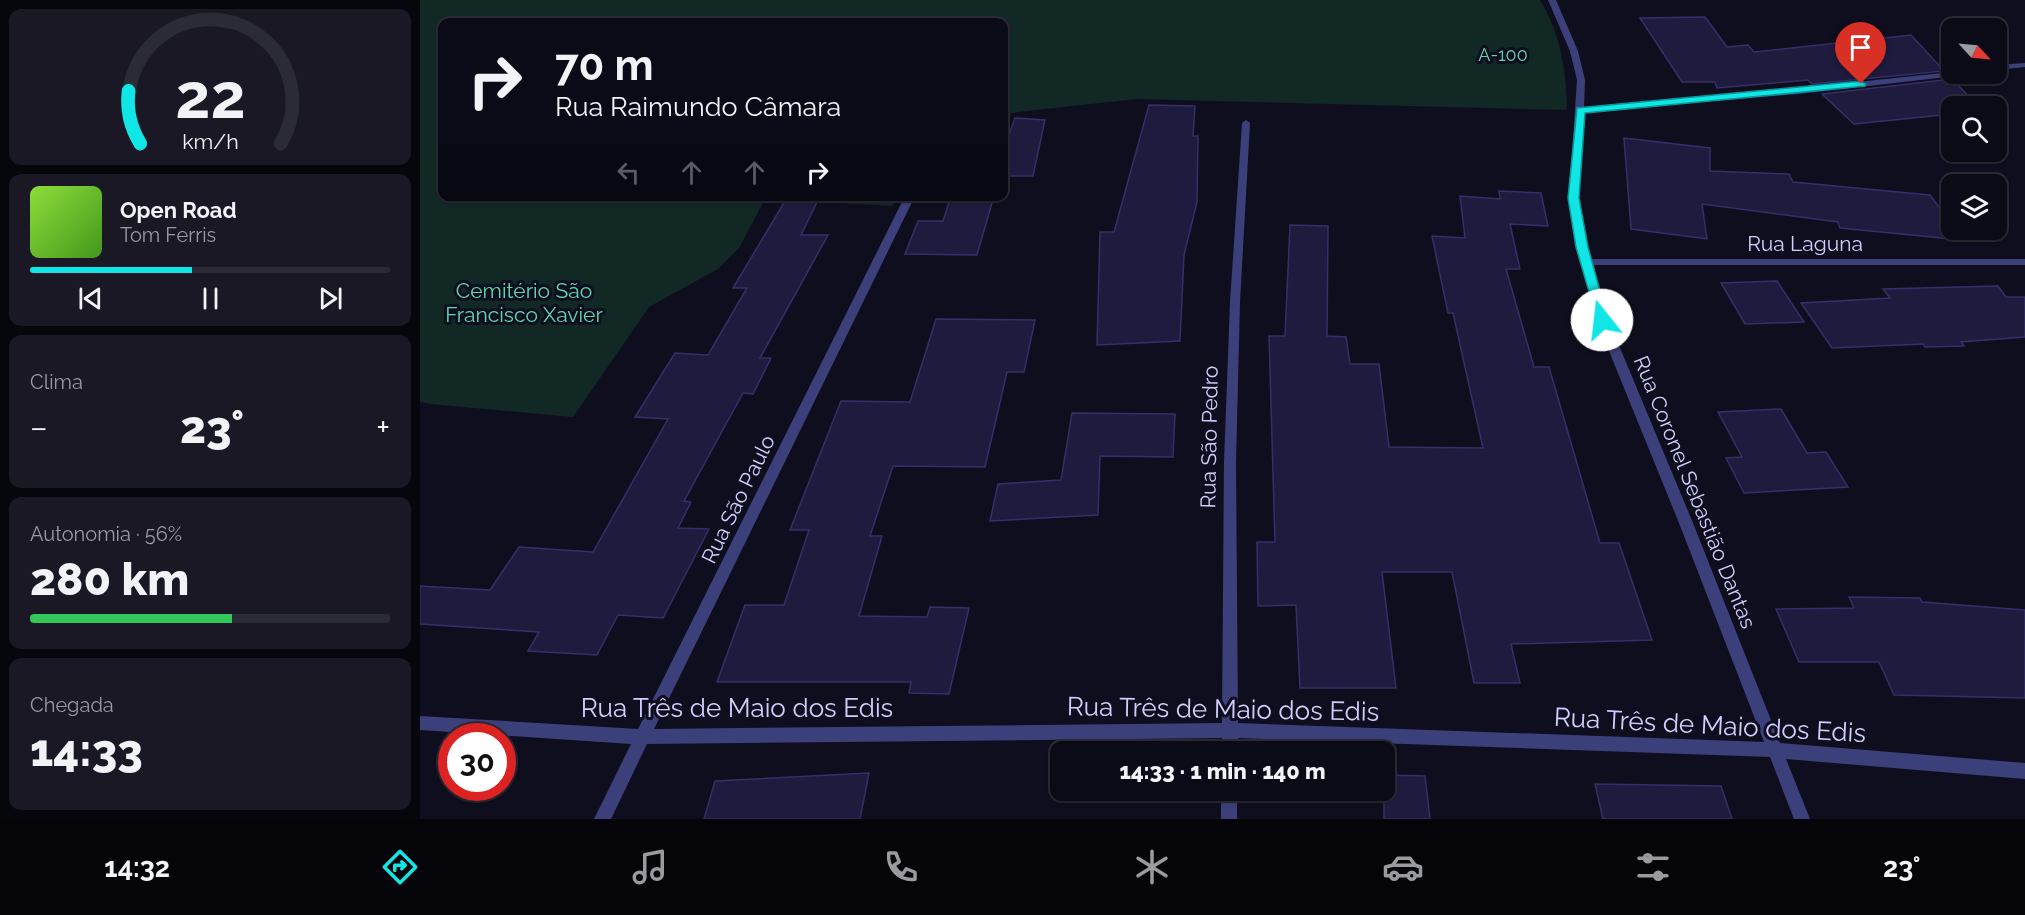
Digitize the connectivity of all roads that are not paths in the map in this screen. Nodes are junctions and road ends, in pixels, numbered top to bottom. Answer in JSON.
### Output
{"nodes":[{"id":1,"x":1552,"y":0,"type":"edge"},
{"id":2,"x":2025,"y":65,"type":"edge"},
{"id":3,"x":2007,"y":67,"type":"edge"},
{"id":4,"x":1941,"y":76,"type":"edge"},
{"id":5,"x":1580,"y":110,"type":"junction"},
{"id":6,"x":1246,"y":123,"type":"dead end"},
{"id":7,"x":908,"y":201,"type":"edge"},
{"id":8,"x":1586,"y":262,"type":"junction"},
{"id":9,"x":2025,"y":262,"type":"edge"},
{"id":10,"x":420,"y":723,"type":"edge"},
{"id":11,"x":1230,"y":730,"type":"junction"},
{"id":12,"x":642,"y":737,"type":"junction"},
{"id":13,"x":1230,"y":741,"type":"edge"},
{"id":14,"x":1775,"y":750,"type":"junction"},
{"id":15,"x":2025,"y":771,"type":"edge"},
{"id":16,"x":1230,"y":801,"type":"edge"},
{"id":17,"x":602,"y":819,"type":"edge"},
{"id":18,"x":1229,"y":819,"type":"edge"},
{"id":19,"x":1802,"y":819,"type":"edge"}],
"edges":[{"from":1,"to":5,"type":"street","name":"Rua Coronel Sebastião Dantas"},
{"from":2,"to":3,"type":"street"},
{"from":4,"to":5,"type":"street"},
{"from":5,"to":8,"type":"street","name":"Rua Coronel Sebastião Dantas"},
{"from":6,"to":11,"type":"street","name":"Rua São Pedro"},
{"from":7,"to":12,"type":"street","name":"Rua São Paulo"},
{"from":8,"to":9,"type":"street","name":"Rua Laguna"},
{"from":8,"to":14,"type":"street","name":"Rua Coronel Sebastião Dantas"},
{"from":10,"to":12,"type":"street","name":"Rua Três de Maio dos Edis"},
{"from":11,"to":12,"type":"street","name":"Rua Três de Maio dos Edis"},
{"from":11,"to":13,"type":"street","name":"Rua São Pedro"},
{"from":11,"to":14,"type":"street","name":"Rua Três de Maio dos Edis"},
{"from":12,"to":17,"type":"street","name":"Rua São Paulo"},
{"from":14,"to":15,"type":"street","name":"Rua Três de Maio dos Edis"},
{"from":14,"to":19,"type":"street","name":"Rua Coronel Sebastião Dantas"},
{"from":16,"to":18,"type":"street"}]}
